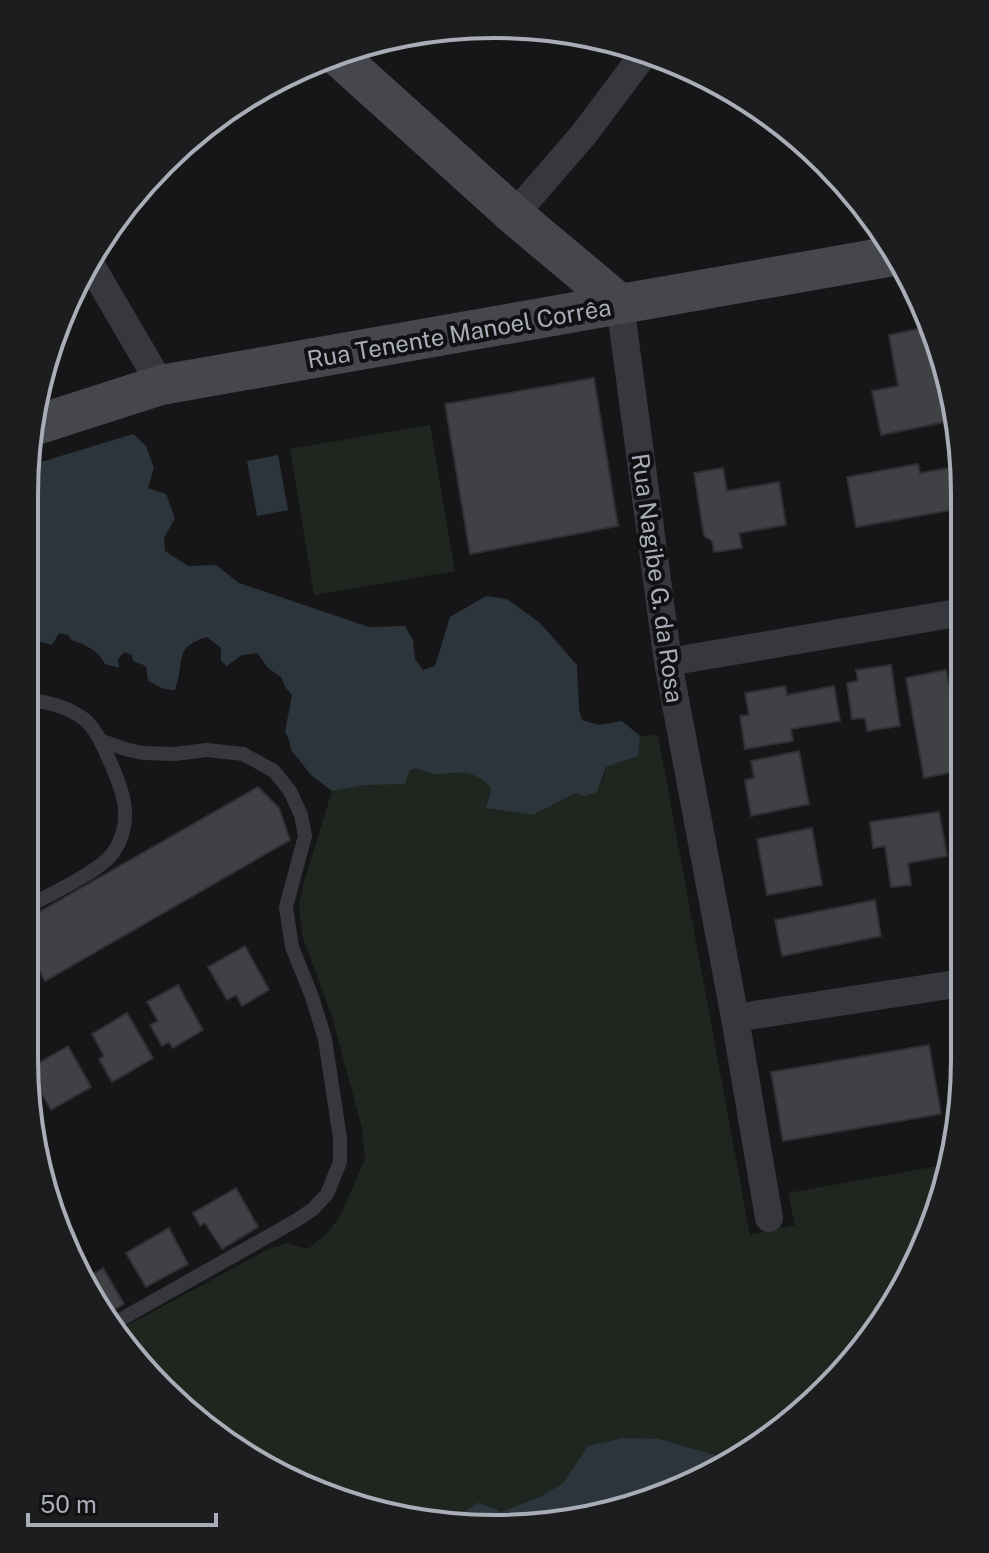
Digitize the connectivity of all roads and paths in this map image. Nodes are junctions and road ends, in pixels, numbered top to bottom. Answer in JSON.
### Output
{"nodes":[{"id":1,"x":639,"y":61,"type":"edge"},
{"id":2,"x":346,"y":63,"type":"edge"},
{"id":3,"x":514,"y":215,"type":"junction"},
{"id":4,"x":885,"y":257,"type":"edge"},
{"id":5,"x":95,"y":273,"type":"edge"},
{"id":6,"x":620,"y":304,"type":"junction"},
{"id":7,"x":161,"y":385,"type":"junction"},
{"id":8,"x":44,"y":422,"type":"edge"},
{"id":9,"x":951,"y":614,"type":"edge"},
{"id":10,"x":668,"y":662,"type":"junction"},
{"id":11,"x":38,"y":701,"type":"edge"},
{"id":12,"x":100,"y":740,"type":"junction"},
{"id":13,"x":38,"y":901,"type":"edge"},
{"id":14,"x":951,"y":985,"type":"edge"},
{"id":15,"x":735,"y":1018,"type":"junction"},
{"id":16,"x":769,"y":1218,"type":"dead end"},
{"id":17,"x":120,"y":1320,"type":"edge"}],
"edges":[{"from":1,"to":3,"type":"street"},
{"from":2,"to":3,"type":"street"},
{"from":3,"to":6,"type":"street"},
{"from":4,"to":6,"type":"street","name":"Rua Tenente Manoel Corrêa"},
{"from":5,"to":7,"type":"street"},
{"from":6,"to":7,"type":"street","name":"Rua Tenente Manoel Corrêa"},
{"from":6,"to":10,"type":"street","name":"Rua Nagibe G. da Rosa"},
{"from":7,"to":8,"type":"street","name":"Rua Tenente Manoel Corrêa"},
{"from":9,"to":10,"type":"street"},
{"from":10,"to":15,"type":"street","name":"Rua Nagibe G. da Rosa"},
{"from":11,"to":12,"type":"lane"},
{"from":12,"to":13,"type":"lane"},
{"from":12,"to":17,"type":"lane"},
{"from":14,"to":15,"type":"street"},
{"from":15,"to":16,"type":"street","name":"Rua Nagibe G. da Rosa"}]}
